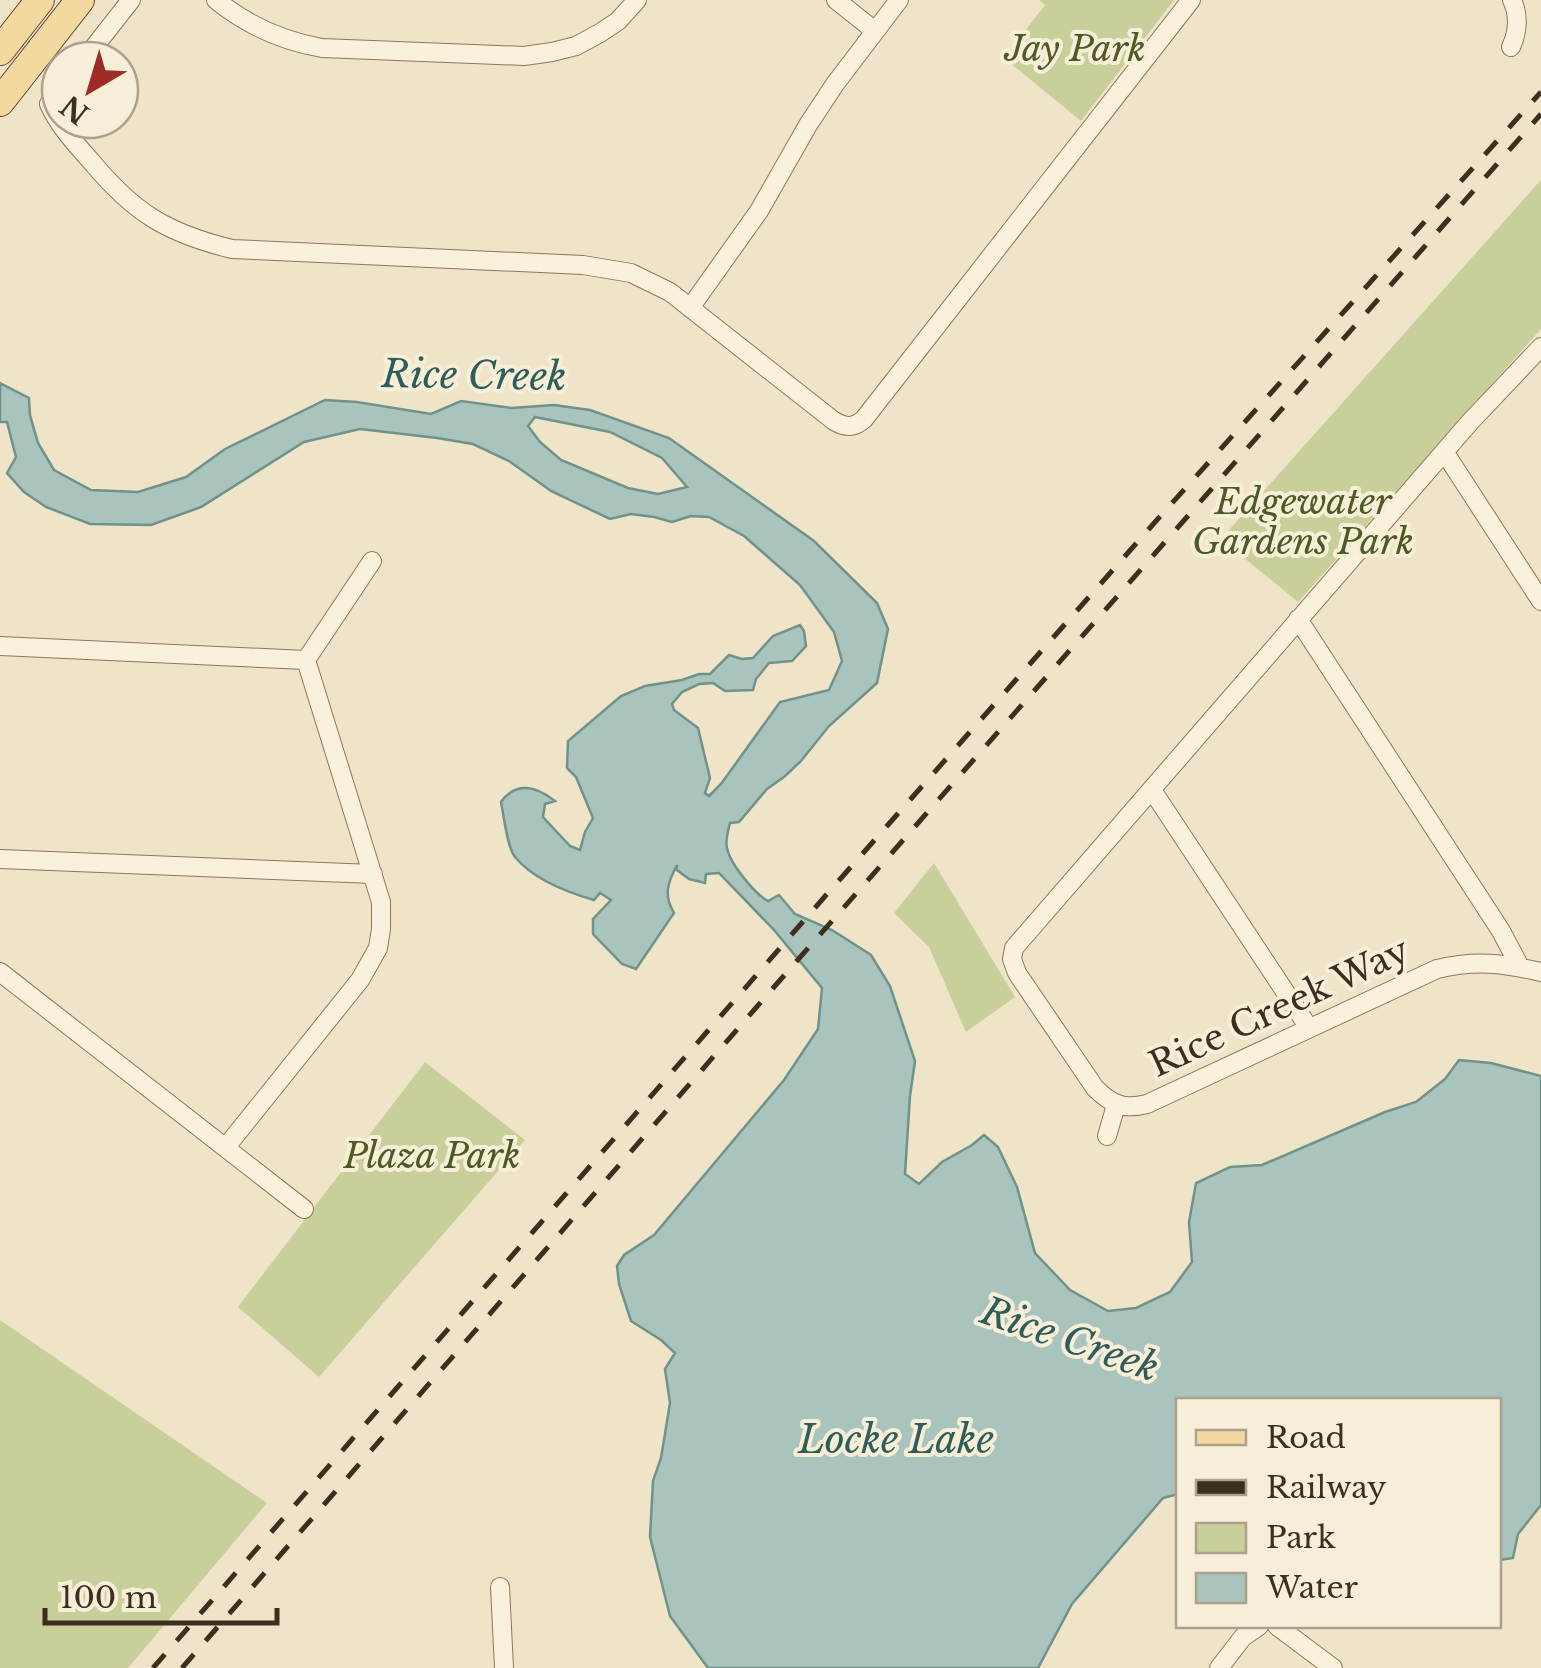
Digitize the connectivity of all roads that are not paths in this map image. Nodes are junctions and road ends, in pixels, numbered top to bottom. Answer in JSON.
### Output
{"nodes":[{"id":1,"x":40,"y":0,"type":"edge"},
{"id":2,"x":80,"y":0,"type":"edge"},
{"id":3,"x":131,"y":0,"type":"edge"},
{"id":4,"x":216,"y":0,"type":"edge"},
{"id":5,"x":638,"y":0,"type":"edge"},
{"id":6,"x":836,"y":0,"type":"edge"},
{"id":7,"x":898,"y":0,"type":"edge"},
{"id":8,"x":1191,"y":0,"type":"edge"},
{"id":9,"x":1514,"y":6,"type":"edge"},
{"id":10,"x":875,"y":31,"type":"junction"},
{"id":11,"x":100,"y":40,"type":"edge"},
{"id":12,"x":1511,"y":47,"type":"dead end"},
{"id":13,"x":0,"y":51,"type":"edge"},
{"id":14,"x":0,"y":102,"type":"edge"},
{"id":15,"x":72,"y":140,"type":"edge"},
{"id":16,"x":690,"y":308,"type":"junction"},
{"id":17,"x":1541,"y":347,"type":"edge"},
{"id":18,"x":1445,"y":453,"type":"junction"},
{"id":19,"x":372,"y":562,"type":"dead end"},
{"id":20,"x":1541,"y":601,"type":"edge"},
{"id":21,"x":1298,"y":619,"type":"junction"},
{"id":22,"x":0,"y":646,"type":"edge"},
{"id":23,"x":306,"y":660,"type":"junction"},
{"id":24,"x":1152,"y":790,"type":"junction"},
{"id":25,"x":0,"y":859,"type":"edge"},
{"id":26,"x":373,"y":874,"type":"junction"},
{"id":27,"x":1520,"y":967,"type":"junction"},
{"id":28,"x":0,"y":972,"type":"edge"},
{"id":29,"x":1541,"y":972,"type":"edge"},
{"id":30,"x":1309,"y":1028,"type":"junction"},
{"id":31,"x":1116,"y":1105,"type":"junction"},
{"id":32,"x":1107,"y":1136,"type":"dead end"},
{"id":33,"x":226,"y":1147,"type":"junction"},
{"id":34,"x":304,"y":1209,"type":"dead end"},
{"id":35,"x":500,"y":1587,"type":"dead end"},
{"id":36,"x":1256,"y":1628,"type":"edge"},
{"id":37,"x":1280,"y":1628,"type":"edge"},
{"id":38,"x":504,"y":1668,"type":"edge"},
{"id":39,"x":1220,"y":1668,"type":"edge"},
{"id":40,"x":1333,"y":1668,"type":"edge"}],
"edges":[{"from":1,"to":13,"type":"main road"},
{"from":2,"to":14,"type":"main road"},
{"from":3,"to":11,"type":"street"},
{"from":4,"to":5,"type":"street"},
{"from":6,"to":10,"type":"street"},
{"from":7,"to":10,"type":"street"},
{"from":8,"to":16,"type":"street"},
{"from":9,"to":12,"type":"street"},
{"from":10,"to":16,"type":"street"},
{"from":15,"to":16,"type":"street"},
{"from":17,"to":18,"type":"street"},
{"from":18,"to":20,"type":"street"},
{"from":18,"to":21,"type":"street"},
{"from":19,"to":23,"type":"street"},
{"from":21,"to":24,"type":"street"},
{"from":21,"to":27,"type":"street"},
{"from":22,"to":23,"type":"street"},
{"from":23,"to":26,"type":"street"},
{"from":24,"to":30,"type":"street"},
{"from":24,"to":31,"type":"street","name":"Rice Creek Way"},
{"from":25,"to":26,"type":"street"},
{"from":26,"to":33,"type":"street"},
{"from":27,"to":29,"type":"street","name":"Rice Creek Way"},
{"from":27,"to":30,"type":"street","name":"Rice Creek Way"},
{"from":28,"to":33,"type":"street"},
{"from":30,"to":31,"type":"street","name":"Rice Creek Way"},
{"from":31,"to":32,"type":"street"},
{"from":33,"to":34,"type":"street"},
{"from":35,"to":38,"type":"street"},
{"from":36,"to":39,"type":"street"},
{"from":37,"to":40,"type":"street"}]}
